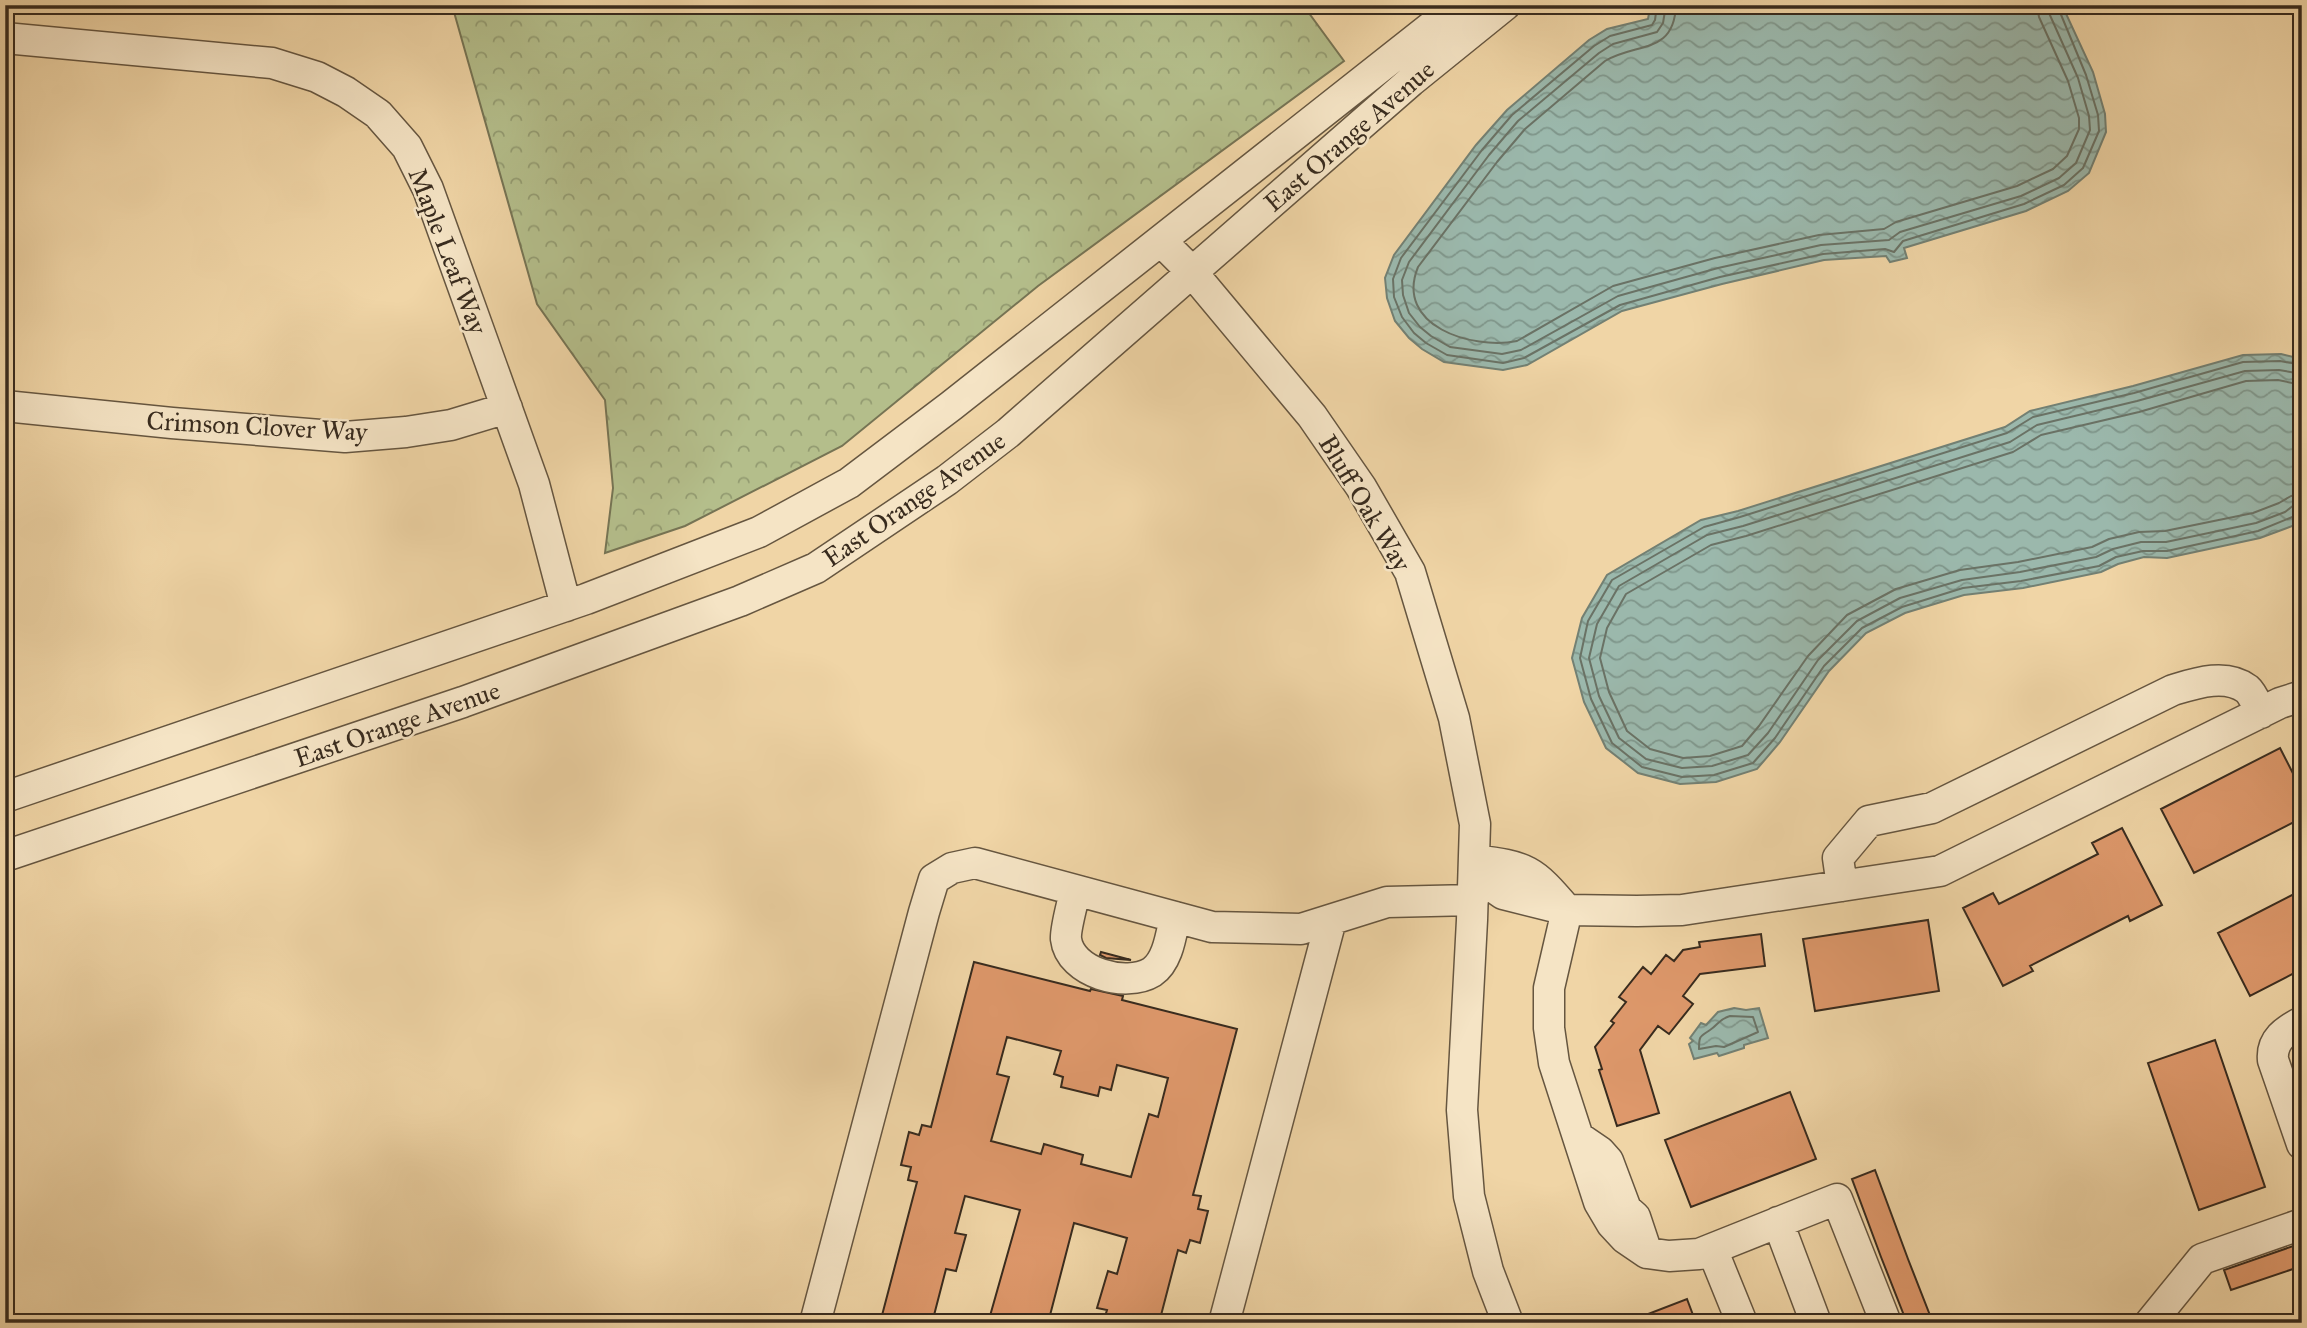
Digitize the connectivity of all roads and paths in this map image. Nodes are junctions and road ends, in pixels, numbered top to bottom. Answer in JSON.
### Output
{"nodes":[{"id":1,"x":1459,"y":5,"type":"edge"},
{"id":2,"x":1504,"y":5,"type":"edge"},
{"id":3,"x":5,"y":38,"type":"edge"},
{"id":4,"x":1161,"y":240,"type":"junction"},
{"id":5,"x":1191,"y":271,"type":"junction"},
{"id":6,"x":5,"y":405,"type":"edge"},
{"id":7,"x":507,"y":408,"type":"junction"},
{"id":8,"x":566,"y":606,"type":"junction"},
{"id":9,"x":2302,"y":696,"type":"edge"},
{"id":10,"x":2261,"y":713,"type":"junction"},
{"id":11,"x":5,"y":797,"type":"edge"},
{"id":12,"x":5,"y":856,"type":"edge"},
{"id":13,"x":1474,"y":878,"type":"junction"},
{"id":14,"x":1842,"y":886,"type":"junction"},
{"id":15,"x":1075,"y":891,"type":"junction"},
{"id":16,"x":1567,"y":910,"type":"junction"},
{"id":17,"x":1175,"y":918,"type":"junction"},
{"id":18,"x":1331,"y":920,"type":"junction"},
{"id":19,"x":2302,"y":1021,"type":"edge"},
{"id":20,"x":2295,"y":1102,"type":"edge"},
{"id":21,"x":2302,"y":1144,"type":"edge"},
{"id":22,"x":1778,"y":1222,"type":"junction"},
{"id":23,"x":2302,"y":1224,"type":"edge"},
{"id":24,"x":1712,"y":1249,"type":"junction"},
{"id":25,"x":815,"y":1323,"type":"edge"},
{"id":26,"x":1224,"y":1323,"type":"edge"},
{"id":27,"x":1508,"y":1323,"type":"edge"},
{"id":28,"x":1742,"y":1323,"type":"edge"},
{"id":29,"x":1816,"y":1323,"type":"edge"},
{"id":30,"x":1886,"y":1323,"type":"edge"},
{"id":31,"x":2150,"y":1323,"type":"edge"}],
"edges":[{"from":1,"to":4,"type":"street","name":"East Orange Avenue"},
{"from":2,"to":5,"type":"street","name":"East Orange Avenue"},
{"from":3,"to":7,"type":"street","name":"Maple Leaf Way"},
{"from":4,"to":5,"type":"street","name":"Bluff Oak Way"},
{"from":4,"to":8,"type":"street","name":"East Orange Avenue"},
{"from":5,"to":12,"type":"street","name":"East Orange Avenue"},
{"from":5,"to":13,"type":"street","name":"Bluff Oak Way"},
{"from":6,"to":7,"type":"street","name":"Crimson Clover Way"},
{"from":7,"to":8,"type":"street","name":"Maple Leaf Way"},
{"from":8,"to":11,"type":"street","name":"East Orange Avenue"},
{"from":9,"to":10,"type":"street"},
{"from":10,"to":14,"type":"street"},
{"from":10,"to":14,"type":"street"},
{"from":13,"to":16,"type":"street"},
{"from":13,"to":18,"type":"street"},
{"from":13,"to":27,"type":"street","name":"Bluff Oak Way"},
{"from":14,"to":16,"type":"street"},
{"from":15,"to":17,"type":"street"},
{"from":15,"to":17,"type":"street"},
{"from":15,"to":25,"type":"street"},
{"from":16,"to":24,"type":"street"},
{"from":17,"to":18,"type":"street"},
{"from":18,"to":26,"type":"street"},
{"from":19,"to":20,"type":"street"},
{"from":20,"to":21,"type":"street"},
{"from":22,"to":24,"type":"street"},
{"from":22,"to":29,"type":"street"},
{"from":22,"to":30,"type":"street"},
{"from":23,"to":31,"type":"street"},
{"from":24,"to":28,"type":"street"}]}
